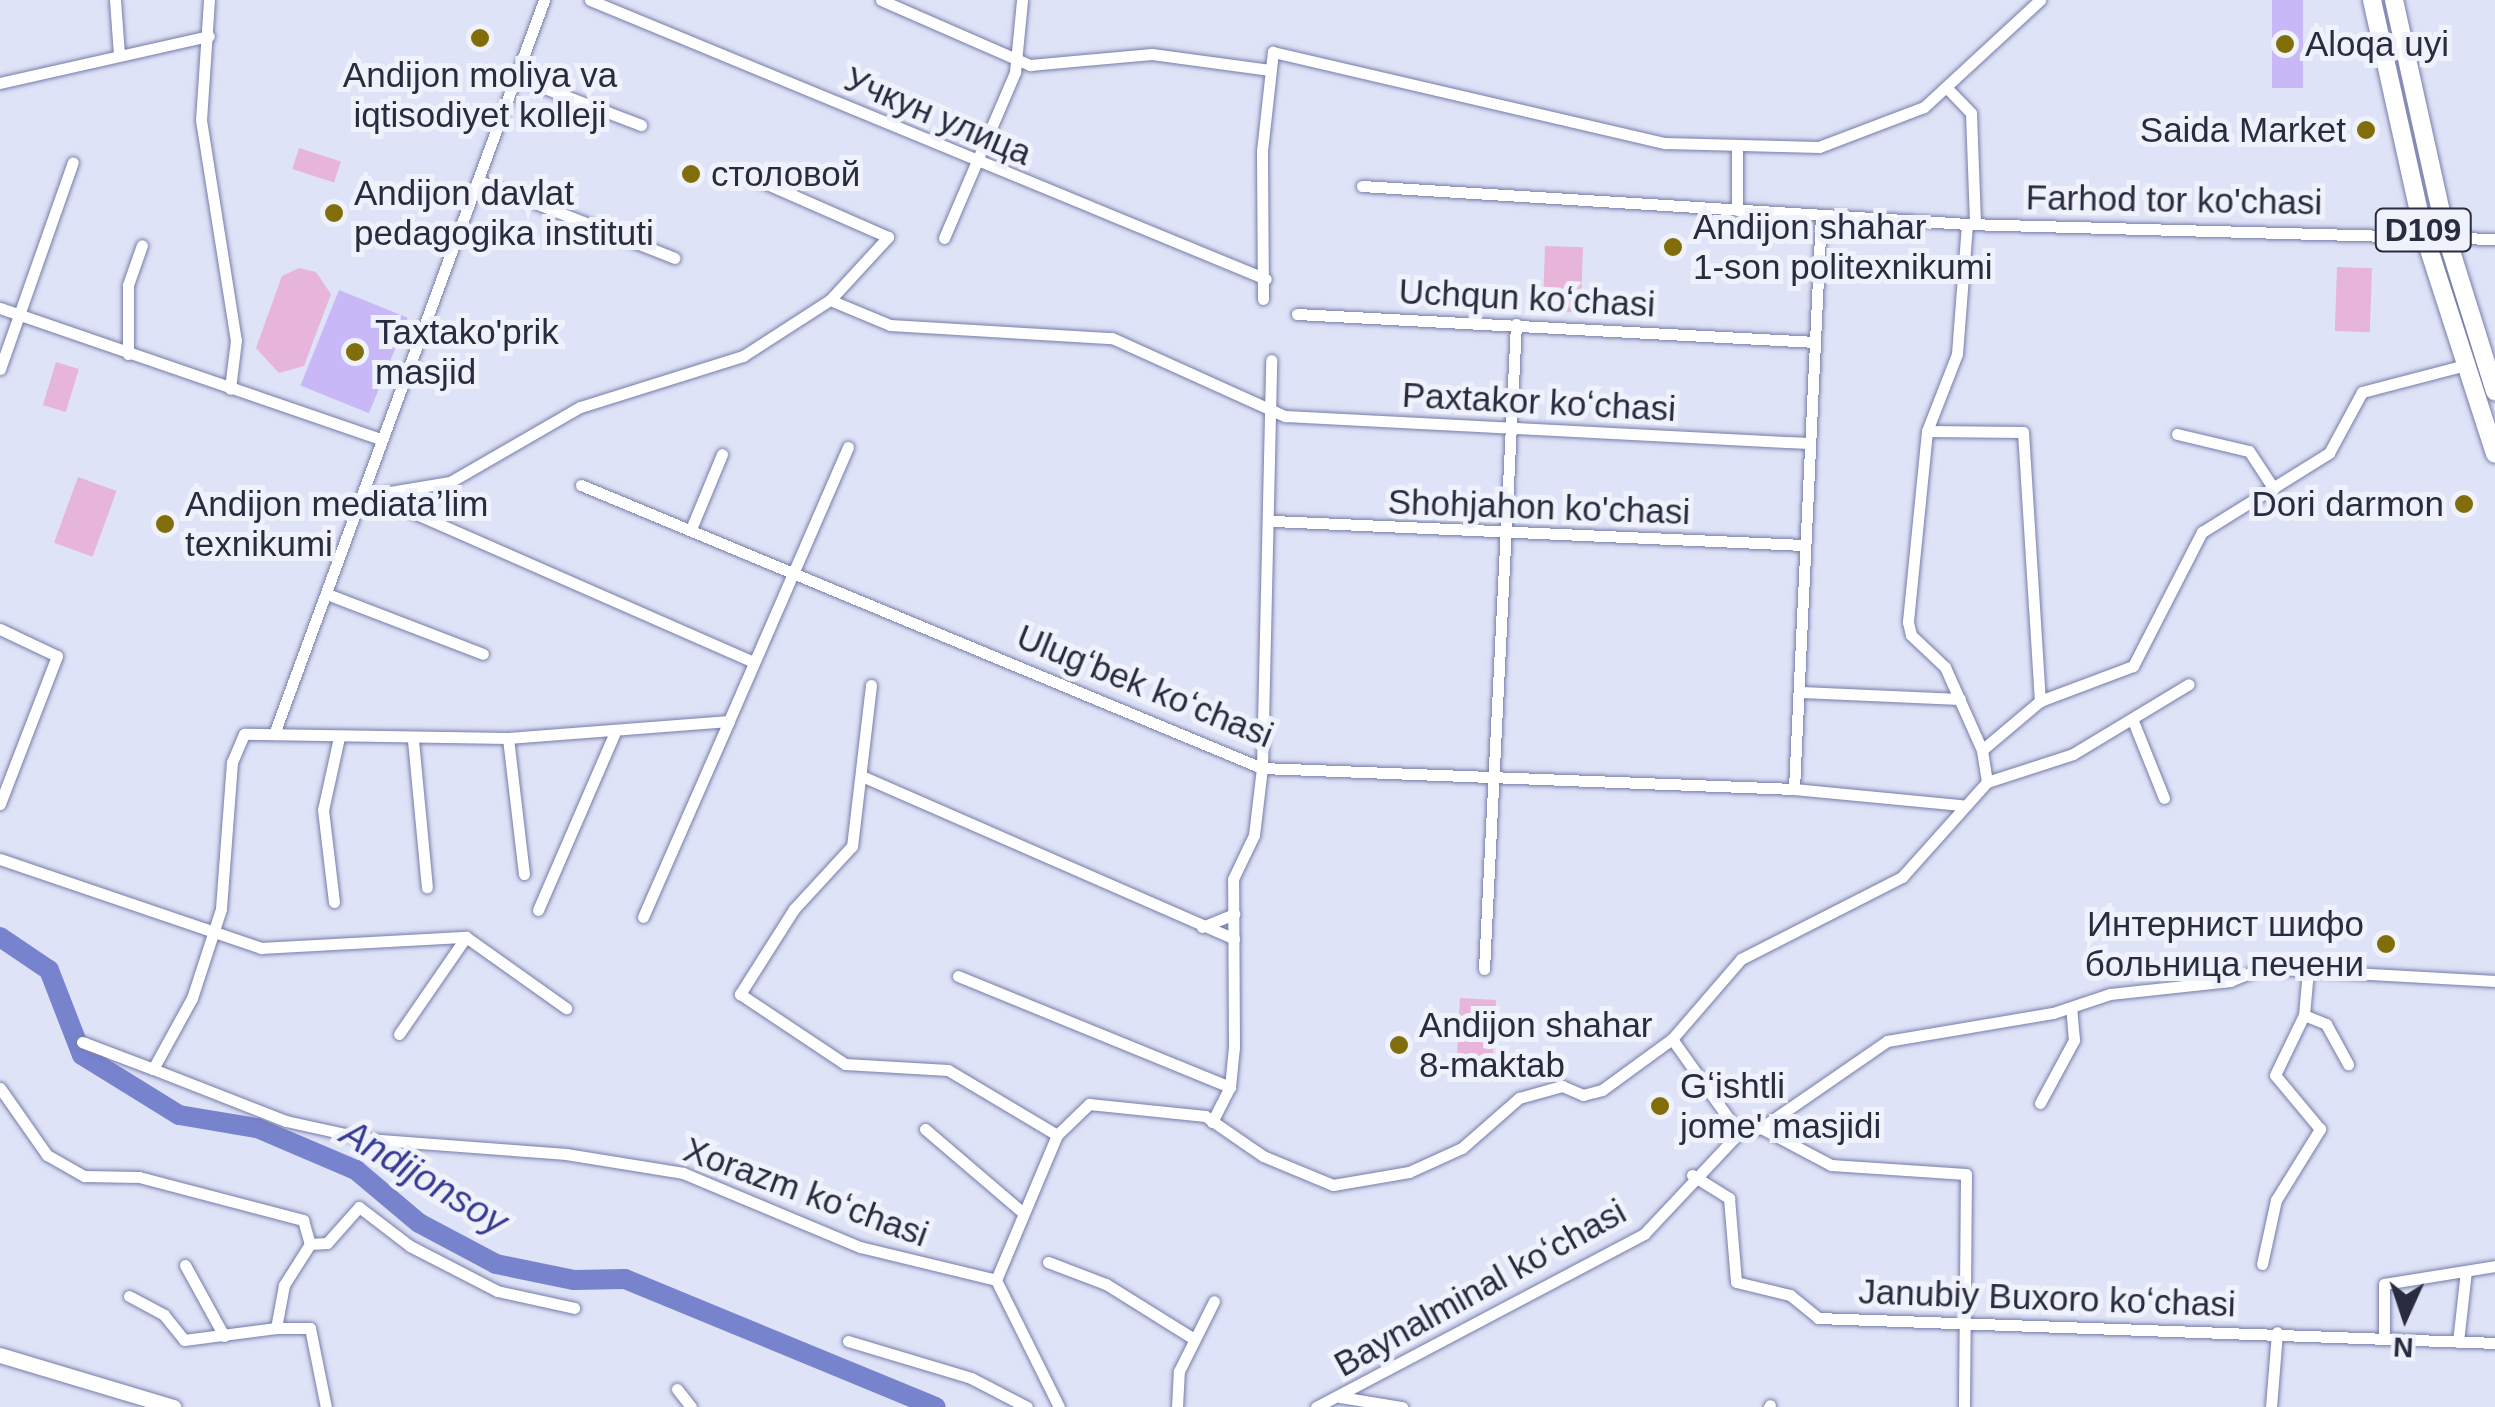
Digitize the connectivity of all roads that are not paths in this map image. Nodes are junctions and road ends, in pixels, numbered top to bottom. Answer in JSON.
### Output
{"nodes":[{"id":1,"x":115,"y":0,"type":"edge"},
{"id":2,"x":209,"y":0,"type":"edge"},
{"id":3,"x":544,"y":0,"type":"edge"},
{"id":4,"x":590,"y":0,"type":"edge"},
{"id":5,"x":882,"y":0,"type":"edge"},
{"id":6,"x":918,"y":0,"type":"edge"},
{"id":7,"x":1022,"y":0,"type":"edge"},
{"id":8,"x":2040,"y":0,"type":"edge"},
{"id":9,"x":2372,"y":0,"type":"edge"},
{"id":10,"x":2395,"y":1,"type":"edge"},
{"id":11,"x":917,"y":15,"type":"junction"},
{"id":12,"x":209,"y":36,"type":"junction"},
{"id":13,"x":119,"y":54,"type":"junction"},
{"id":14,"x":1018,"y":61,"type":"junction"},
{"id":15,"x":1270,"y":70,"type":"junction"},
{"id":16,"x":516,"y":77,"type":"junction"},
{"id":17,"x":0,"y":83,"type":"edge"},
{"id":18,"x":1946,"y":87,"type":"junction"},
{"id":19,"x":641,"y":125,"type":"dead end"},
{"id":20,"x":1737,"y":146,"type":"junction"},
{"id":21,"x":975,"y":161,"type":"junction"},
{"id":22,"x":73,"y":162,"type":"dead end"},
{"id":23,"x":756,"y":178,"type":"dead end"},
{"id":24,"x":479,"y":180,"type":"junction"},
{"id":25,"x":1362,"y":186,"type":"dead end"},
{"id":26,"x":1737,"y":210,"type":"junction"},
{"id":27,"x":1821,"y":215,"type":"junction"},
{"id":28,"x":1972,"y":224,"type":"junction"},
{"id":29,"x":2424,"y":234,"type":"junction"},
{"id":30,"x":2446,"y":235,"type":"junction"},
{"id":31,"x":944,"y":238,"type":"dead end"},
{"id":32,"x":2495,"y":239,"type":"edge"},
{"id":33,"x":142,"y":245,"type":"dead end"},
{"id":34,"x":674,"y":258,"type":"dead end"},
{"id":35,"x":1266,"y":279,"type":"junction"},
{"id":36,"x":1263,"y":298,"type":"dead end"},
{"id":37,"x":830,"y":300,"type":"junction"},
{"id":38,"x":0,"y":308,"type":"edge"},
{"id":39,"x":19,"y":314,"type":"junction"},
{"id":40,"x":1297,"y":314,"type":"dead end"},
{"id":41,"x":1516,"y":324,"type":"junction"},
{"id":42,"x":1814,"y":342,"type":"junction"},
{"id":43,"x":128,"y":354,"type":"junction"},
{"id":44,"x":1271,"y":360,"type":"dead end"},
{"id":45,"x":2466,"y":364,"type":"junction"},
{"id":46,"x":0,"y":370,"type":"edge"},
{"id":47,"x":230,"y":389,"type":"junction"},
{"id":48,"x":2495,"y":390,"type":"edge"},
{"id":49,"x":1270,"y":406,"type":"junction"},
{"id":50,"x":1511,"y":428,"type":"junction"},
{"id":51,"x":1927,"y":431,"type":"junction"},
{"id":52,"x":2178,"y":434,"type":"dead end"},
{"id":53,"x":378,"y":438,"type":"junction"},
{"id":54,"x":1808,"y":443,"type":"junction"},
{"id":55,"x":848,"y":447,"type":"dead end"},
{"id":56,"x":722,"y":454,"type":"dead end"},
{"id":57,"x":2495,"y":454,"type":"edge"},
{"id":58,"x":581,"y":485,"type":"dead end"},
{"id":59,"x":2274,"y":489,"type":"junction"},
{"id":60,"x":368,"y":493,"type":"junction"},
{"id":61,"x":1273,"y":521,"type":"junction"},
{"id":62,"x":691,"y":529,"type":"junction"},
{"id":63,"x":1506,"y":534,"type":"junction"},
{"id":64,"x":1803,"y":545,"type":"junction"},
{"id":65,"x":795,"y":571,"type":"junction"},
{"id":66,"x":326,"y":594,"type":"junction"},
{"id":67,"x":0,"y":629,"type":"edge"},
{"id":68,"x":483,"y":654,"type":"dead end"},
{"id":69,"x":753,"y":662,"type":"junction"},
{"id":70,"x":871,"y":684,"type":"dead end"},
{"id":71,"x":2189,"y":684,"type":"dead end"},
{"id":72,"x":1801,"y":692,"type":"junction"},
{"id":73,"x":1960,"y":699,"type":"junction"},
{"id":74,"x":2040,"y":701,"type":"junction"},
{"id":75,"x":730,"y":721,"type":"junction"},
{"id":76,"x":2133,"y":722,"type":"junction"},
{"id":77,"x":274,"y":734,"type":"junction"},
{"id":78,"x":614,"y":734,"type":"junction"},
{"id":79,"x":339,"y":736,"type":"junction"},
{"id":80,"x":508,"y":738,"type":"junction"},
{"id":81,"x":413,"y":740,"type":"junction"},
{"id":82,"x":1982,"y":750,"type":"junction"},
{"id":83,"x":1262,"y":768,"type":"junction"},
{"id":84,"x":864,"y":776,"type":"junction"},
{"id":85,"x":1493,"y":776,"type":"junction"},
{"id":86,"x":1987,"y":782,"type":"junction"},
{"id":87,"x":1794,"y":789,"type":"junction"},
{"id":88,"x":2164,"y":798,"type":"dead end"},
{"id":89,"x":0,"y":804,"type":"edge"},
{"id":90,"x":1961,"y":804,"type":"junction"},
{"id":91,"x":0,"y":859,"type":"edge"},
{"id":92,"x":524,"y":874,"type":"dead end"},
{"id":93,"x":427,"y":887,"type":"dead end"},
{"id":94,"x":334,"y":902,"type":"dead end"},
{"id":95,"x":538,"y":910,"type":"dead end"},
{"id":96,"x":1234,"y":914,"type":"junction"},
{"id":97,"x":643,"y":917,"type":"dead end"},
{"id":98,"x":1202,"y":926,"type":"junction"},
{"id":99,"x":213,"y":936,"type":"junction"},
{"id":100,"x":466,"y":938,"type":"junction"},
{"id":101,"x":1234,"y":938,"type":"junction"},
{"id":102,"x":1484,"y":969,"type":"dead end"},
{"id":103,"x":2308,"y":970,"type":"junction"},
{"id":104,"x":958,"y":976,"type":"dead end"},
{"id":105,"x":2495,"y":981,"type":"edge"},
{"id":106,"x":566,"y":1008,"type":"dead end"},
{"id":107,"x":2071,"y":1008,"type":"junction"},
{"id":108,"x":2304,"y":1016,"type":"junction"},
{"id":109,"x":399,"y":1034,"type":"dead end"},
{"id":110,"x":1672,"y":1039,"type":"junction"},
{"id":111,"x":82,"y":1042,"type":"dead end"},
{"id":112,"x":2348,"y":1064,"type":"dead end"},
{"id":113,"x":154,"y":1069,"type":"junction"},
{"id":114,"x":0,"y":1088,"type":"edge"},
{"id":115,"x":1230,"y":1088,"type":"junction"},
{"id":116,"x":2040,"y":1102,"type":"dead end"},
{"id":117,"x":1212,"y":1122,"type":"junction"},
{"id":118,"x":1761,"y":1128,"type":"junction"},
{"id":119,"x":924,"y":1129,"type":"dead end"},
{"id":120,"x":1739,"y":1133,"type":"junction"},
{"id":121,"x":1057,"y":1135,"type":"junction"},
{"id":122,"x":1692,"y":1175,"type":"junction"},
{"id":123,"x":1021,"y":1211,"type":"junction"},
{"id":124,"x":310,"y":1244,"type":"junction"},
{"id":125,"x":1048,"y":1262,"type":"dead end"},
{"id":126,"x":2262,"y":1264,"type":"dead end"},
{"id":127,"x":186,"y":1265,"type":"dead end"},
{"id":128,"x":2495,"y":1266,"type":"edge"},
{"id":129,"x":2466,"y":1272,"type":"junction"},
{"id":130,"x":996,"y":1280,"type":"junction"},
{"id":131,"x":129,"y":1296,"type":"dead end"},
{"id":132,"x":1214,"y":1301,"type":"dead end"},
{"id":133,"x":574,"y":1308,"type":"dead end"},
{"id":134,"x":1964,"y":1322,"type":"junction"},
{"id":135,"x":276,"y":1328,"type":"junction"},
{"id":136,"x":2277,"y":1332,"type":"junction"},
{"id":137,"x":224,"y":1336,"type":"junction"},
{"id":138,"x":2384,"y":1337,"type":"junction"},
{"id":139,"x":1194,"y":1339,"type":"junction"},
{"id":140,"x":848,"y":1341,"type":"dead end"},
{"id":141,"x":2458,"y":1342,"type":"junction"},
{"id":142,"x":2495,"y":1343,"type":"edge"},
{"id":143,"x":0,"y":1356,"type":"edge"},
{"id":144,"x":677,"y":1389,"type":"dead end"},
{"id":145,"x":1340,"y":1397,"type":"junction"},
{"id":146,"x":173,"y":1407,"type":"edge"},
{"id":147,"x":326,"y":1407,"type":"edge"},
{"id":148,"x":691,"y":1407,"type":"edge"},
{"id":149,"x":1027,"y":1407,"type":"edge"},
{"id":150,"x":1059,"y":1407,"type":"edge"},
{"id":151,"x":1176,"y":1407,"type":"edge"},
{"id":152,"x":1316,"y":1407,"type":"edge"},
{"id":153,"x":1402,"y":1407,"type":"edge"},
{"id":154,"x":1964,"y":1407,"type":"edge"},
{"id":155,"x":2272,"y":1407,"type":"edge"}],
"edges":[{"from":1,"to":13,"type":"street"},
{"from":2,"to":12,"type":"street"},
{"from":3,"to":16,"type":"street"},
{"from":4,"to":21,"type":"street","name":"Учкун улица"},
{"from":5,"to":11,"type":"street"},
{"from":6,"to":11,"type":"street"},
{"from":7,"to":14,"type":"street"},
{"from":8,"to":18,"type":"street"},
{"from":9,"to":29,"type":"main road","number":"D109"},
{"from":10,"to":30,"type":"main road","number":"D109"},
{"from":11,"to":14,"type":"street"},
{"from":12,"to":13,"type":"street"},
{"from":12,"to":47,"type":"street"},
{"from":13,"to":17,"type":"street"},
{"from":14,"to":15,"type":"street"},
{"from":14,"to":21,"type":"street"},
{"from":15,"to":20,"type":"street"},
{"from":15,"to":35,"type":"street"},
{"from":16,"to":19,"type":"street"},
{"from":16,"to":24,"type":"street"},
{"from":18,"to":20,"type":"street"},
{"from":18,"to":28,"type":"street"},
{"from":20,"to":26,"type":"street"},
{"from":21,"to":31,"type":"street"},
{"from":21,"to":35,"type":"street","name":"Учкун улица"},
{"from":22,"to":39,"type":"street"},
{"from":23,"to":37,"type":"street"},
{"from":24,"to":34,"type":"street"},
{"from":24,"to":53,"type":"street"},
{"from":25,"to":26,"type":"street","name":"Farhod tor ko'chasi"},
{"from":26,"to":27,"type":"street","name":"Farhod tor ko'chasi"},
{"from":27,"to":28,"type":"street","name":"Farhod tor ko'chasi"},
{"from":27,"to":42,"type":"street"},
{"from":28,"to":29,"type":"street","name":"Farhod tor ko'chasi"},
{"from":28,"to":51,"type":"street"},
{"from":29,"to":30,"type":"street","name":"Farhod tor ko'chasi"},
{"from":29,"to":45,"type":"main road","number":"D109"},
{"from":30,"to":32,"type":"street","name":"Farhod tor ko'chasi"},
{"from":30,"to":48,"type":"main road","number":"D109"},
{"from":33,"to":43,"type":"street"},
{"from":35,"to":36,"type":"street"},
{"from":37,"to":49,"type":"street","name":"Paxtakor koʻchasi"},
{"from":37,"to":60,"type":"street"},
{"from":38,"to":39,"type":"street"},
{"from":39,"to":43,"type":"street"},
{"from":39,"to":46,"type":"street"},
{"from":40,"to":41,"type":"street","name":"Uchqun koʻchasi"},
{"from":41,"to":42,"type":"street","name":"Uchqun koʻchasi"},
{"from":41,"to":50,"type":"street"},
{"from":42,"to":54,"type":"street"},
{"from":43,"to":47,"type":"street"},
{"from":44,"to":49,"type":"street"},
{"from":45,"to":57,"type":"main road","number":"D109"},
{"from":45,"to":59,"type":"street"},
{"from":47,"to":53,"type":"street"},
{"from":49,"to":50,"type":"street","name":"Paxtakor koʻchasi"},
{"from":49,"to":61,"type":"street"},
{"from":50,"to":54,"type":"street","name":"Paxtakor koʻchasi"},
{"from":50,"to":63,"type":"street"},
{"from":51,"to":73,"type":"street"},
{"from":51,"to":74,"type":"street"},
{"from":52,"to":59,"type":"street"},
{"from":53,"to":60,"type":"street"},
{"from":54,"to":64,"type":"street"},
{"from":55,"to":65,"type":"street"},
{"from":56,"to":62,"type":"street"},
{"from":58,"to":62,"type":"street","name":"Ulugʻbek koʻchasi"},
{"from":59,"to":74,"type":"street"},
{"from":60,"to":66,"type":"street"},
{"from":60,"to":69,"type":"street"},
{"from":61,"to":63,"type":"street","name":"Shohjahon ko'chasi"},
{"from":61,"to":83,"type":"street"},
{"from":62,"to":65,"type":"street","name":"Ulugʻbek koʻchasi"},
{"from":63,"to":64,"type":"street","name":"Shohjahon ko'chasi"},
{"from":63,"to":85,"type":"street"},
{"from":64,"to":72,"type":"street"},
{"from":65,"to":69,"type":"street"},
{"from":65,"to":83,"type":"street","name":"Ulugʻbek koʻchasi"},
{"from":66,"to":68,"type":"street"},
{"from":66,"to":77,"type":"street"},
{"from":67,"to":89,"type":"street"},
{"from":69,"to":75,"type":"street"},
{"from":70,"to":84,"type":"street"},
{"from":71,"to":76,"type":"street"},
{"from":72,"to":73,"type":"street"},
{"from":72,"to":87,"type":"street"},
{"from":73,"to":82,"type":"street"},
{"from":74,"to":82,"type":"street"},
{"from":75,"to":78,"type":"street"},
{"from":75,"to":97,"type":"street"},
{"from":76,"to":86,"type":"street"},
{"from":76,"to":88,"type":"street"},
{"from":77,"to":79,"type":"street"},
{"from":77,"to":99,"type":"street"},
{"from":78,"to":80,"type":"street"},
{"from":78,"to":95,"type":"street"},
{"from":79,"to":81,"type":"street"},
{"from":79,"to":94,"type":"street"},
{"from":80,"to":81,"type":"street"},
{"from":80,"to":92,"type":"street"},
{"from":81,"to":93,"type":"street"},
{"from":82,"to":86,"type":"street"},
{"from":83,"to":85,"type":"street","name":"Ulugʻbek koʻchasi"},
{"from":83,"to":96,"type":"street"},
{"from":84,"to":98,"type":"street"},
{"from":84,"to":121,"type":"street"},
{"from":85,"to":87,"type":"street","name":"Ulugʻbek koʻchasi"},
{"from":85,"to":102,"type":"street"},
{"from":86,"to":90,"type":"street"},
{"from":87,"to":90,"type":"street","name":"Ulugʻbek koʻchasi"},
{"from":90,"to":110,"type":"street"},
{"from":91,"to":99,"type":"street"},
{"from":96,"to":98,"type":"street"},
{"from":96,"to":101,"type":"street"},
{"from":98,"to":101,"type":"street"},
{"from":99,"to":100,"type":"street"},
{"from":99,"to":113,"type":"street"},
{"from":100,"to":106,"type":"street"},
{"from":100,"to":109,"type":"street"},
{"from":101,"to":115,"type":"street"},
{"from":103,"to":105,"type":"street","name":"Baynalminal koʻchasi"},
{"from":103,"to":107,"type":"street","name":"Baynalminal koʻchasi"},
{"from":103,"to":108,"type":"street"},
{"from":104,"to":115,"type":"street"},
{"from":107,"to":116,"type":"street"},
{"from":107,"to":118,"type":"street","name":"Baynalminal koʻchasi"},
{"from":108,"to":112,"type":"street"},
{"from":108,"to":126,"type":"street"},
{"from":110,"to":117,"type":"street"},
{"from":110,"to":120,"type":"street"},
{"from":111,"to":113,"type":"street","name":"Xorazm koʻchasi"},
{"from":113,"to":130,"type":"street","name":"Xorazm koʻchasi"},
{"from":114,"to":124,"type":"street"},
{"from":115,"to":117,"type":"street"},
{"from":117,"to":121,"type":"street"},
{"from":118,"to":120,"type":"street","name":"Baynalminal koʻchasi"},
{"from":118,"to":134,"type":"street"},
{"from":119,"to":123,"type":"street"},
{"from":120,"to":122,"type":"street","name":"Baynalminal koʻchasi"},
{"from":121,"to":123,"type":"street"},
{"from":122,"to":134,"type":"street","name":"Janubiy Buxoro koʻchasi"},
{"from":122,"to":145,"type":"street","name":"Baynalminal koʻchasi"},
{"from":123,"to":130,"type":"street"},
{"from":124,"to":133,"type":"street"},
{"from":124,"to":135,"type":"street"},
{"from":125,"to":139,"type":"street"},
{"from":127,"to":137,"type":"street"},
{"from":128,"to":129,"type":"street"},
{"from":129,"to":138,"type":"street"},
{"from":129,"to":141,"type":"street"},
{"from":130,"to":150,"type":"street"},
{"from":131,"to":137,"type":"street"},
{"from":132,"to":139,"type":"street"},
{"from":134,"to":136,"type":"street","name":"Janubiy Buxoro koʻchasi"},
{"from":134,"to":154,"type":"street"},
{"from":135,"to":137,"type":"street"},
{"from":135,"to":147,"type":"street"},
{"from":136,"to":138,"type":"street","name":"Janubiy Buxoro koʻchasi"},
{"from":136,"to":155,"type":"street"},
{"from":138,"to":141,"type":"street","name":"Janubiy Buxoro koʻchasi"},
{"from":139,"to":151,"type":"street"},
{"from":140,"to":149,"type":"street"},
{"from":141,"to":142,"type":"street","name":"Janubiy Buxoro koʻchasi"},
{"from":143,"to":146,"type":"main road"},
{"from":144,"to":148,"type":"street"},
{"from":145,"to":152,"type":"street","name":"Baynalminal koʻchasi"},
{"from":145,"to":153,"type":"street"}]}
